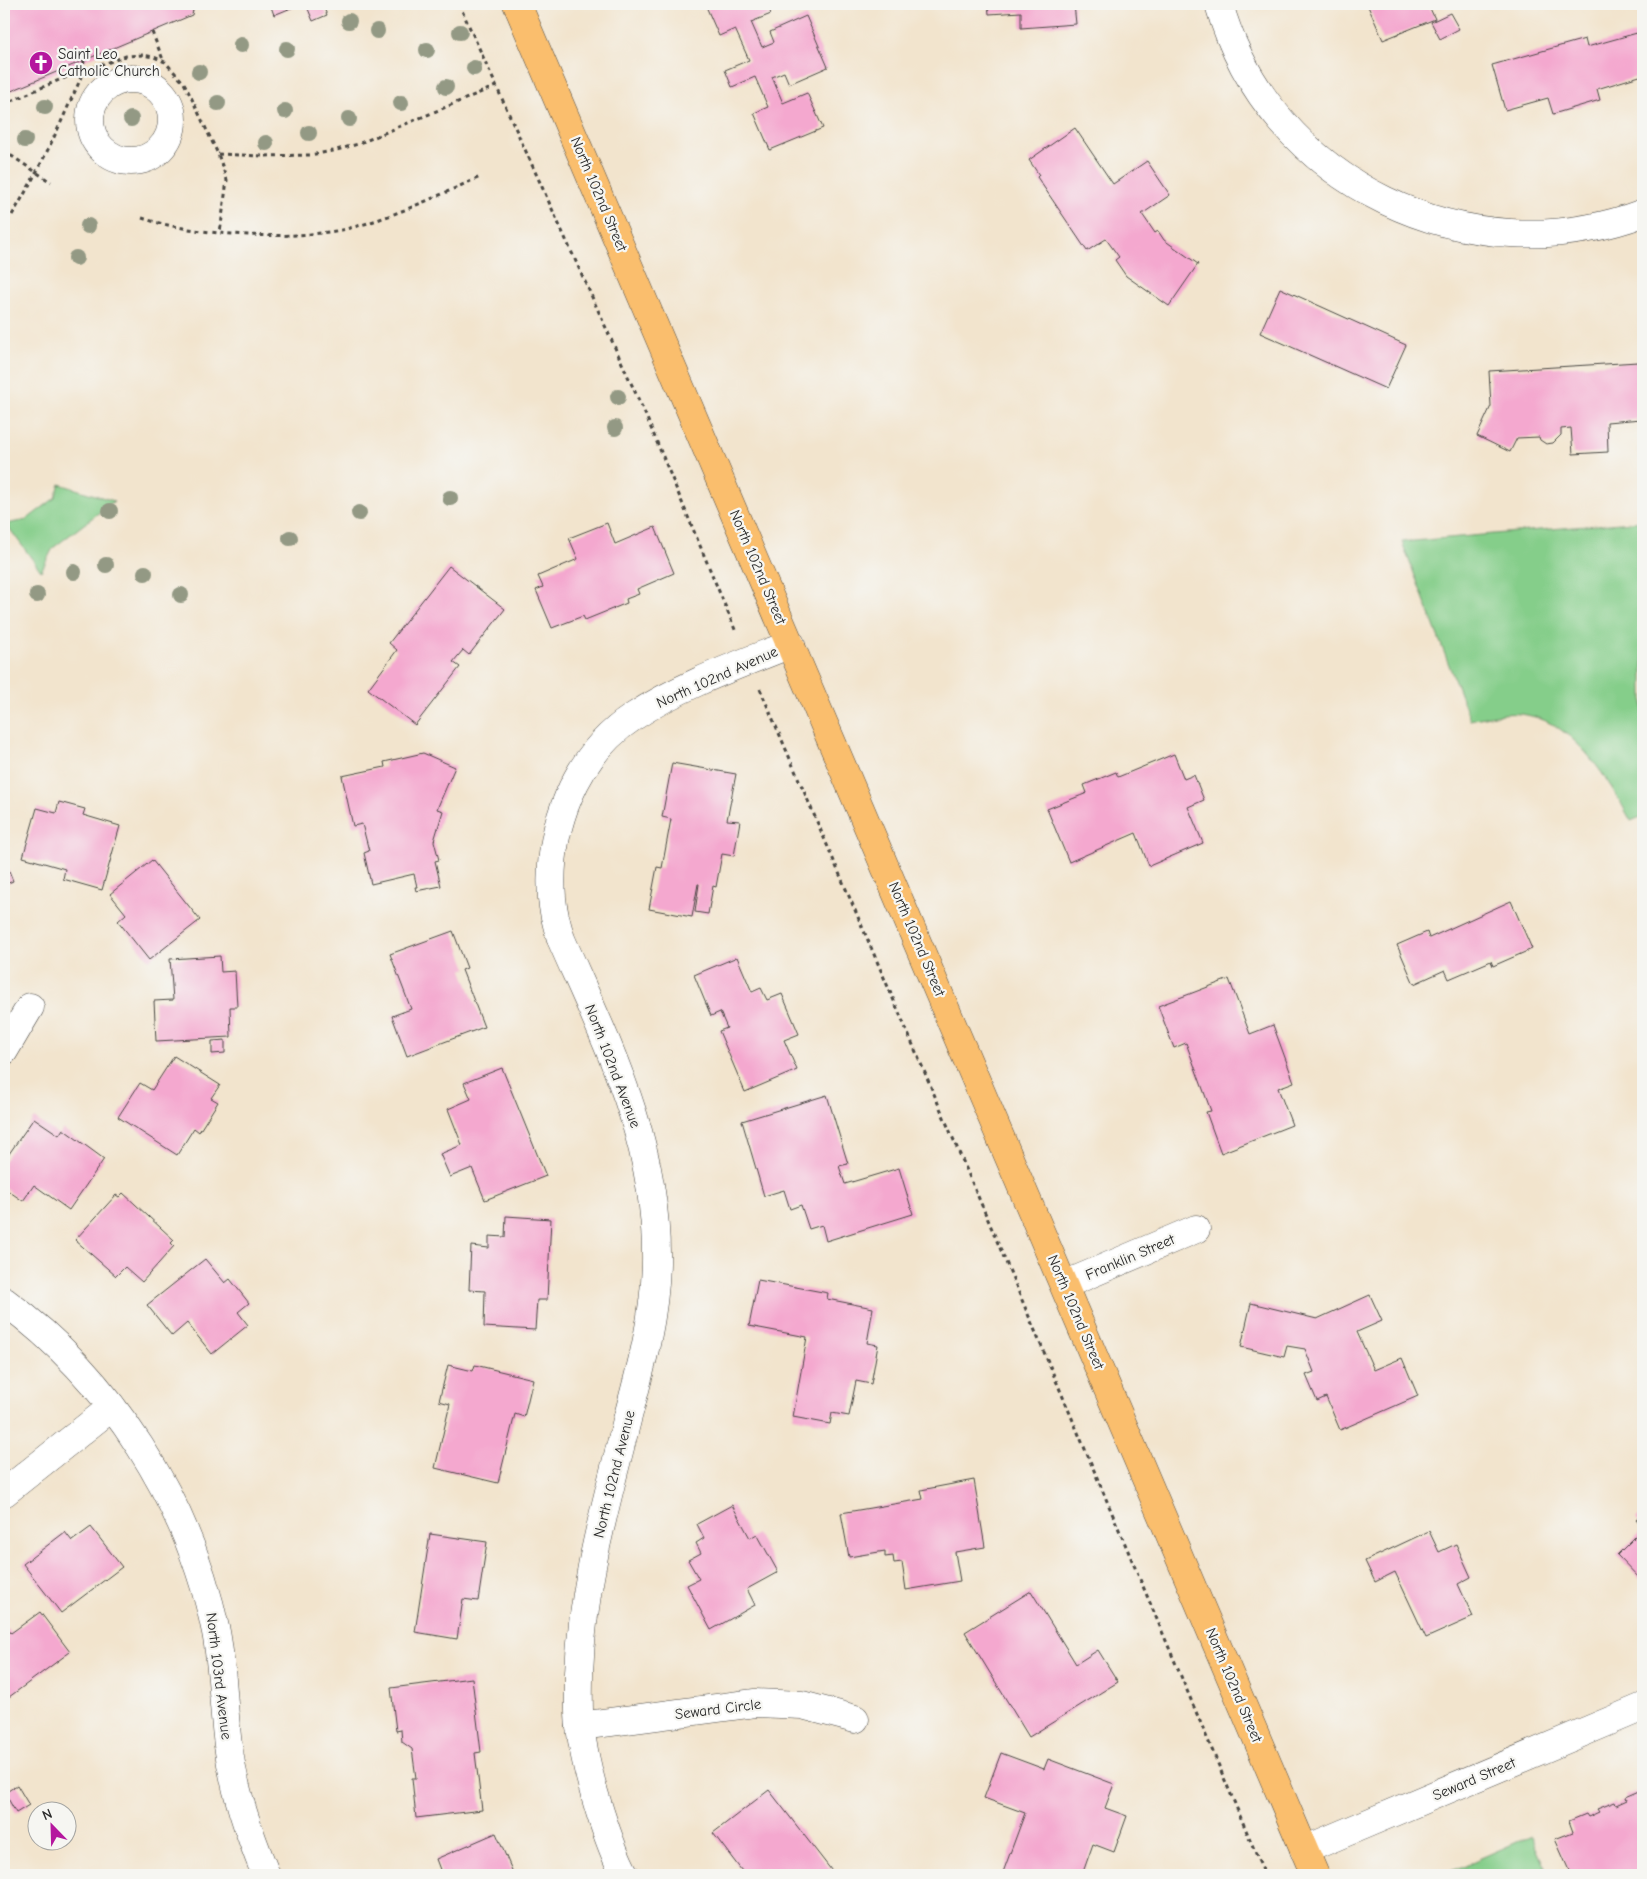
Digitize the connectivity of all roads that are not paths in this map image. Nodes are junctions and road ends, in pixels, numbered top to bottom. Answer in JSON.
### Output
{"nodes":[{"id":1,"x":517,"y":4,"type":"edge"},
{"id":2,"x":1219,"y":4,"type":"edge"},
{"id":3,"x":1643,"y":213,"type":"edge"},
{"id":4,"x":791,"y":644,"type":"junction"},
{"id":5,"x":30,"y":1007,"type":"dead end"},
{"id":6,"x":4,"y":1051,"type":"edge"},
{"id":7,"x":1196,"y":1229,"type":"dead end"},
{"id":8,"x":1064,"y":1285,"type":"junction"},
{"id":9,"x":4,"y":1301,"type":"edge"},
{"id":10,"x":112,"y":1408,"type":"junction"},
{"id":11,"x":4,"y":1493,"type":"edge"},
{"id":12,"x":1643,"y":1707,"type":"edge"},
{"id":13,"x":855,"y":1719,"type":"dead end"},
{"id":14,"x":580,"y":1726,"type":"junction"},
{"id":15,"x":1304,"y":1850,"type":"junction"},
{"id":16,"x":266,"y":1875,"type":"edge"},
{"id":17,"x":625,"y":1875,"type":"edge"},
{"id":18,"x":1315,"y":1875,"type":"edge"}],
"edges":[{"from":1,"to":4,"type":"main road","name":"North 102nd Street"},
{"from":2,"to":3,"type":"street"},
{"from":4,"to":8,"type":"main road","name":"North 102nd Street"},
{"from":4,"to":14,"type":"street","name":"North 102nd Avenue"},
{"from":5,"to":6,"type":"street"},
{"from":7,"to":8,"type":"street","name":"Franklin Street"},
{"from":8,"to":15,"type":"main road","name":"North 102nd Street"},
{"from":9,"to":10,"type":"street","name":"North 103rd Avenue"},
{"from":10,"to":11,"type":"street"},
{"from":10,"to":16,"type":"street","name":"North 103rd Avenue"},
{"from":12,"to":15,"type":"street","name":"Seward Street"},
{"from":13,"to":14,"type":"street","name":"Seward Circle"},
{"from":14,"to":17,"type":"street","name":"North 102nd Avenue"},
{"from":15,"to":18,"type":"main road","name":"North 102nd Street"}]}
